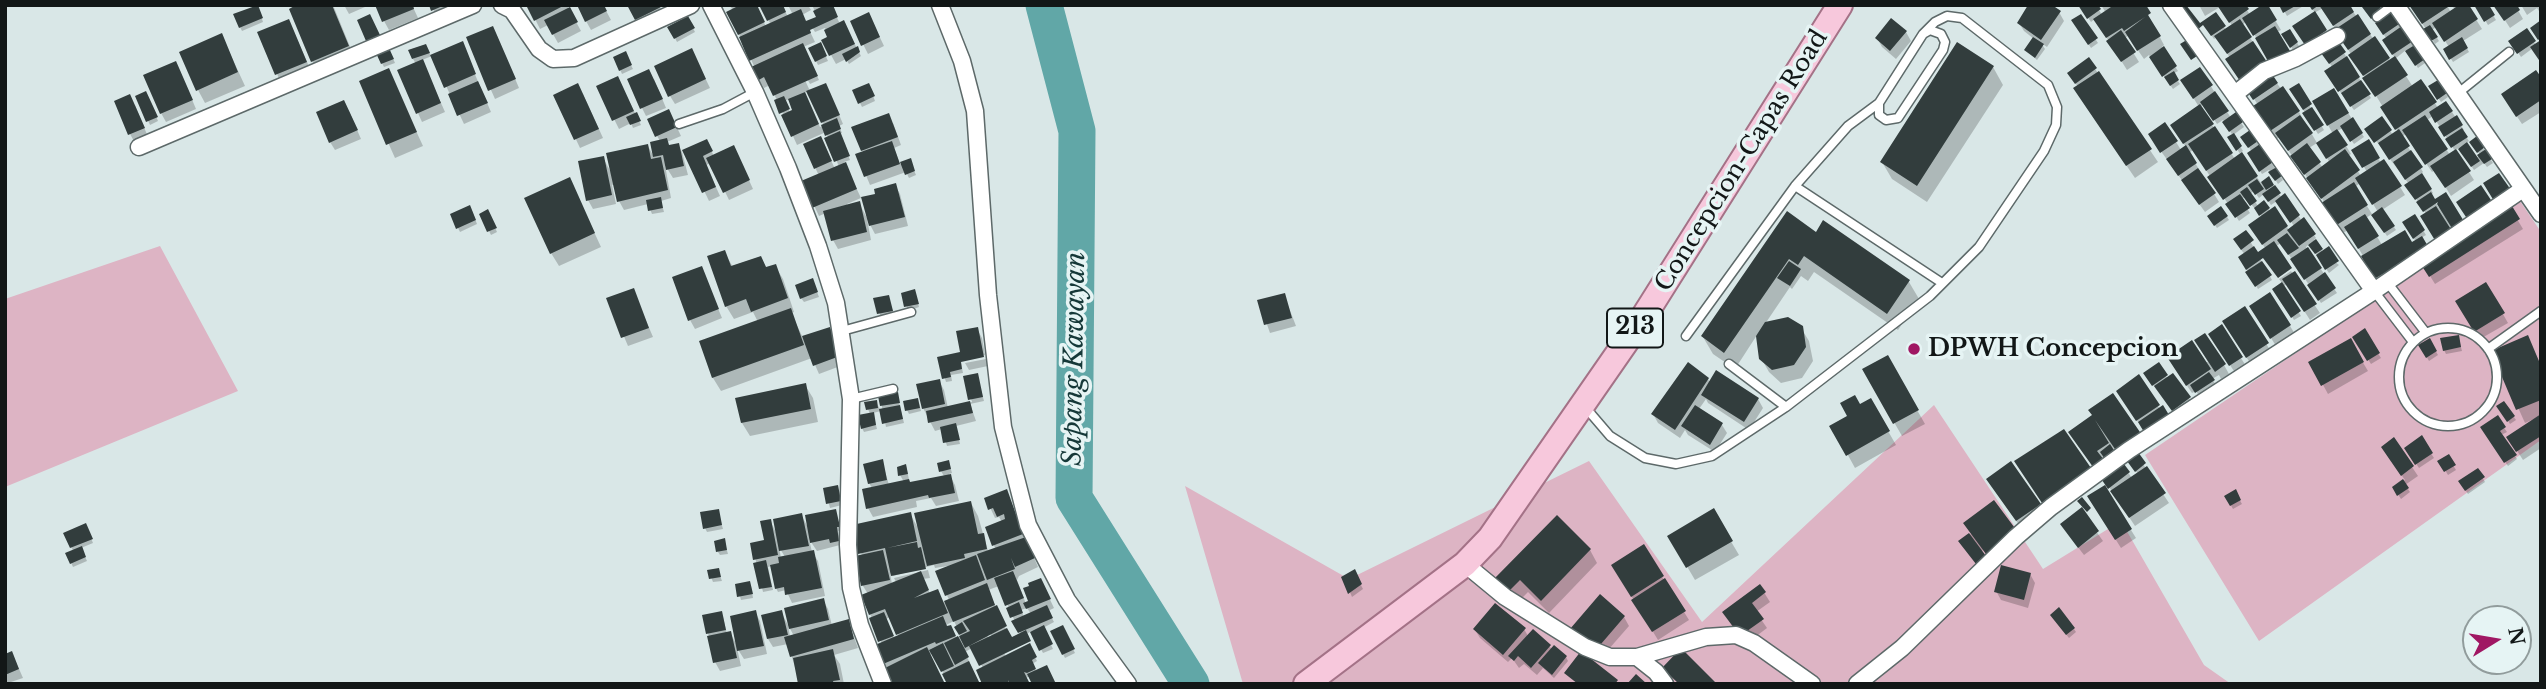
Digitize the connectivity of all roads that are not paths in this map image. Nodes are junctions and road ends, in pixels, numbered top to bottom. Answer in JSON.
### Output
{"nodes":[{"id":1,"x":473,"y":5,"type":"edge"},
{"id":2,"x":502,"y":5,"type":"edge"},
{"id":3,"x":691,"y":5,"type":"edge"},
{"id":4,"x":711,"y":5,"type":"edge"},
{"id":5,"x":940,"y":5,"type":"edge"},
{"id":6,"x":1840,"y":5,"type":"edge"},
{"id":7,"x":2171,"y":5,"type":"edge"},
{"id":8,"x":2394,"y":5,"type":"edge"},
{"id":9,"x":2377,"y":18,"type":"dead end"},
{"id":10,"x":1923,"y":34,"type":"junction"},
{"id":11,"x":2337,"y":36,"type":"dead end"},
{"id":12,"x":2509,"y":52,"type":"dead end"},
{"id":13,"x":755,"y":92,"type":"junction"},
{"id":14,"x":2235,"y":94,"type":"junction"},
{"id":15,"x":2458,"y":94,"type":"junction"},
{"id":16,"x":1879,"y":103,"type":"junction"},
{"id":17,"x":680,"y":124,"type":"dead end"},
{"id":18,"x":139,"y":147,"type":"dead end"},
{"id":19,"x":1795,"y":186,"type":"junction"},
{"id":20,"x":2523,"y":189,"type":"junction"},
{"id":21,"x":2541,"y":214,"type":"edge"},
{"id":22,"x":1942,"y":284,"type":"junction"},
{"id":23,"x":2381,"y":286,"type":"junction"},
{"id":24,"x":2541,"y":311,"type":"edge"},
{"id":25,"x":911,"y":312,"type":"dead end"},
{"id":26,"x":842,"y":331,"type":"junction"},
{"id":27,"x":2426,"y":333,"type":"junction"},
{"id":28,"x":1686,"y":336,"type":"dead end"},
{"id":29,"x":2413,"y":342,"type":"junction"},
{"id":30,"x":2488,"y":349,"type":"junction"},
{"id":31,"x":1729,"y":364,"type":"dead end"},
{"id":32,"x":892,"y":389,"type":"dead end"},
{"id":33,"x":851,"y":399,"type":"junction"},
{"id":34,"x":1582,"y":403,"type":"junction"},
{"id":35,"x":1786,"y":407,"type":"junction"},
{"id":36,"x":1465,"y":564,"type":"junction"},
{"id":37,"x":1637,"y":657,"type":"junction"},
{"id":38,"x":883,"y":684,"type":"edge"},
{"id":39,"x":1128,"y":684,"type":"edge"},
{"id":40,"x":1306,"y":684,"type":"edge"},
{"id":41,"x":1665,"y":684,"type":"edge"},
{"id":42,"x":1811,"y":684,"type":"edge"},
{"id":43,"x":1857,"y":684,"type":"edge"}],
"edges":[{"from":1,"to":18,"type":"street"},
{"from":2,"to":3,"type":"street"},
{"from":4,"to":13,"type":"street"},
{"from":5,"to":39,"type":"street"},
{"from":6,"to":34,"type":"main road","name":"Concepcion-Capas Road","number":"213"},
{"from":7,"to":14,"type":"street"},
{"from":8,"to":9,"type":"lane"},
{"from":8,"to":15,"type":"street"},
{"from":10,"to":16,"type":"lane"},
{"from":10,"to":16,"type":"lane"},
{"from":10,"to":22,"type":"lane"},
{"from":11,"to":14,"type":"street"},
{"from":12,"to":15,"type":"lane"},
{"from":13,"to":17,"type":"lane"},
{"from":13,"to":26,"type":"street"},
{"from":14,"to":23,"type":"street"},
{"from":15,"to":20,"type":"street"},
{"from":16,"to":19,"type":"lane"},
{"from":19,"to":22,"type":"lane"},
{"from":19,"to":28,"type":"lane"},
{"from":20,"to":21,"type":"street"},
{"from":20,"to":23,"type":"street"},
{"from":22,"to":35,"type":"lane"},
{"from":23,"to":27,"type":"lane"},
{"from":23,"to":29,"type":"lane"},
{"from":23,"to":43,"type":"street"},
{"from":24,"to":30,"type":"lane"},
{"from":25,"to":26,"type":"lane"},
{"from":26,"to":33,"type":"street"},
{"from":27,"to":29,"type":"lane"},
{"from":27,"to":30,"type":"lane"},
{"from":29,"to":30,"type":"lane"},
{"from":31,"to":35,"type":"lane"},
{"from":32,"to":33,"type":"lane"},
{"from":33,"to":38,"type":"street"},
{"from":34,"to":35,"type":"lane"},
{"from":34,"to":36,"type":"main road","name":"Concepcion-Capas Road","number":"213"},
{"from":36,"to":37,"type":"street"},
{"from":36,"to":40,"type":"main road","name":"Concepcion-Capas Road","number":"213"},
{"from":37,"to":41,"type":"street"},
{"from":37,"to":42,"type":"street"}]}
